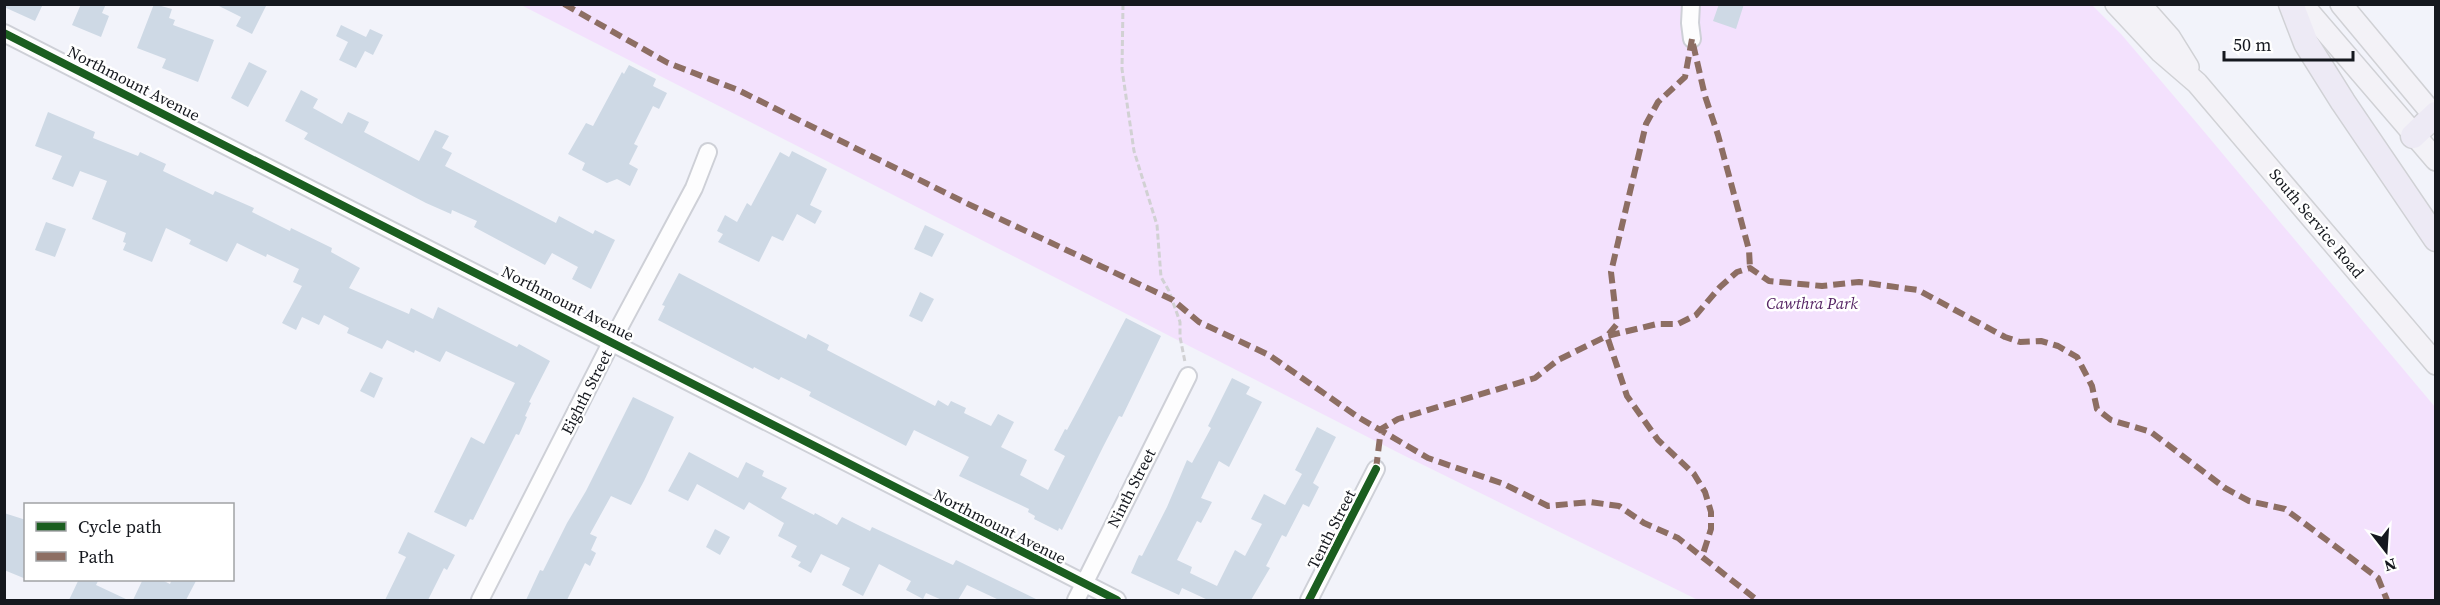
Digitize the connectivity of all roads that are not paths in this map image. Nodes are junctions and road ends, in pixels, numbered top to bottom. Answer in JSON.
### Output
{"nodes":[{"id":1,"x":1691,"y":4,"type":"edge"},
{"id":2,"x":2116,"y":4,"type":"edge"},
{"id":3,"x":2140,"y":4,"type":"edge"},
{"id":4,"x":2291,"y":4,"type":"edge"},
{"id":5,"x":2302,"y":4,"type":"edge"},
{"id":6,"x":2341,"y":4,"type":"edge"},
{"id":7,"x":4,"y":33,"type":"edge"},
{"id":8,"x":1692,"y":39,"type":"dead end"},
{"id":9,"x":2198,"y":83,"type":"junction"},
{"id":10,"x":2435,"y":116,"type":"edge"},
{"id":11,"x":2413,"y":136,"type":"junction"},
{"id":12,"x":708,"y":152,"type":"dead end"},
{"id":13,"x":2436,"y":160,"type":"edge"},
{"id":14,"x":2436,"y":239,"type":"edge"},
{"id":15,"x":612,"y":341,"type":"junction"},
{"id":16,"x":2436,"y":364,"type":"edge"},
{"id":17,"x":1188,"y":376,"type":"road end"},
{"id":18,"x":1376,"y":469,"type":"dead end"},
{"id":19,"x":1085,"y":584,"type":"junction"},
{"id":20,"x":480,"y":600,"type":"edge"},
{"id":21,"x":1077,"y":600,"type":"edge"},
{"id":22,"x":1117,"y":600,"type":"edge"},
{"id":23,"x":1309,"y":600,"type":"edge"}],
"edges":[{"from":1,"to":8,"type":"street"},
{"from":2,"to":9,"type":"main road","name":"South Service Road"},
{"from":3,"to":9,"type":"main road","name":"South Service Road"},
{"from":4,"to":14,"type":"highway"},
{"from":5,"to":11,"type":"main road"},
{"from":6,"to":10,"type":"main road"},
{"from":7,"to":15,"type":"street","name":"Northmount Avenue"},
{"from":9,"to":16,"type":"main road","name":"South Service Road"},
{"from":10,"to":11,"type":"highway"},
{"from":11,"to":13,"type":"main road"},
{"from":12,"to":15,"type":"street","name":"Eighth Street"},
{"from":15,"to":19,"type":"street","name":"Northmount Avenue"},
{"from":15,"to":20,"type":"street","name":"Eighth Street"},
{"from":17,"to":19,"type":"street","name":"Ninth Street"},
{"from":18,"to":23,"type":"street","name":"Tenth Street"},
{"from":19,"to":21,"type":"street","name":"Ninth Street"},
{"from":19,"to":22,"type":"street","name":"Northmount Avenue"}]}
